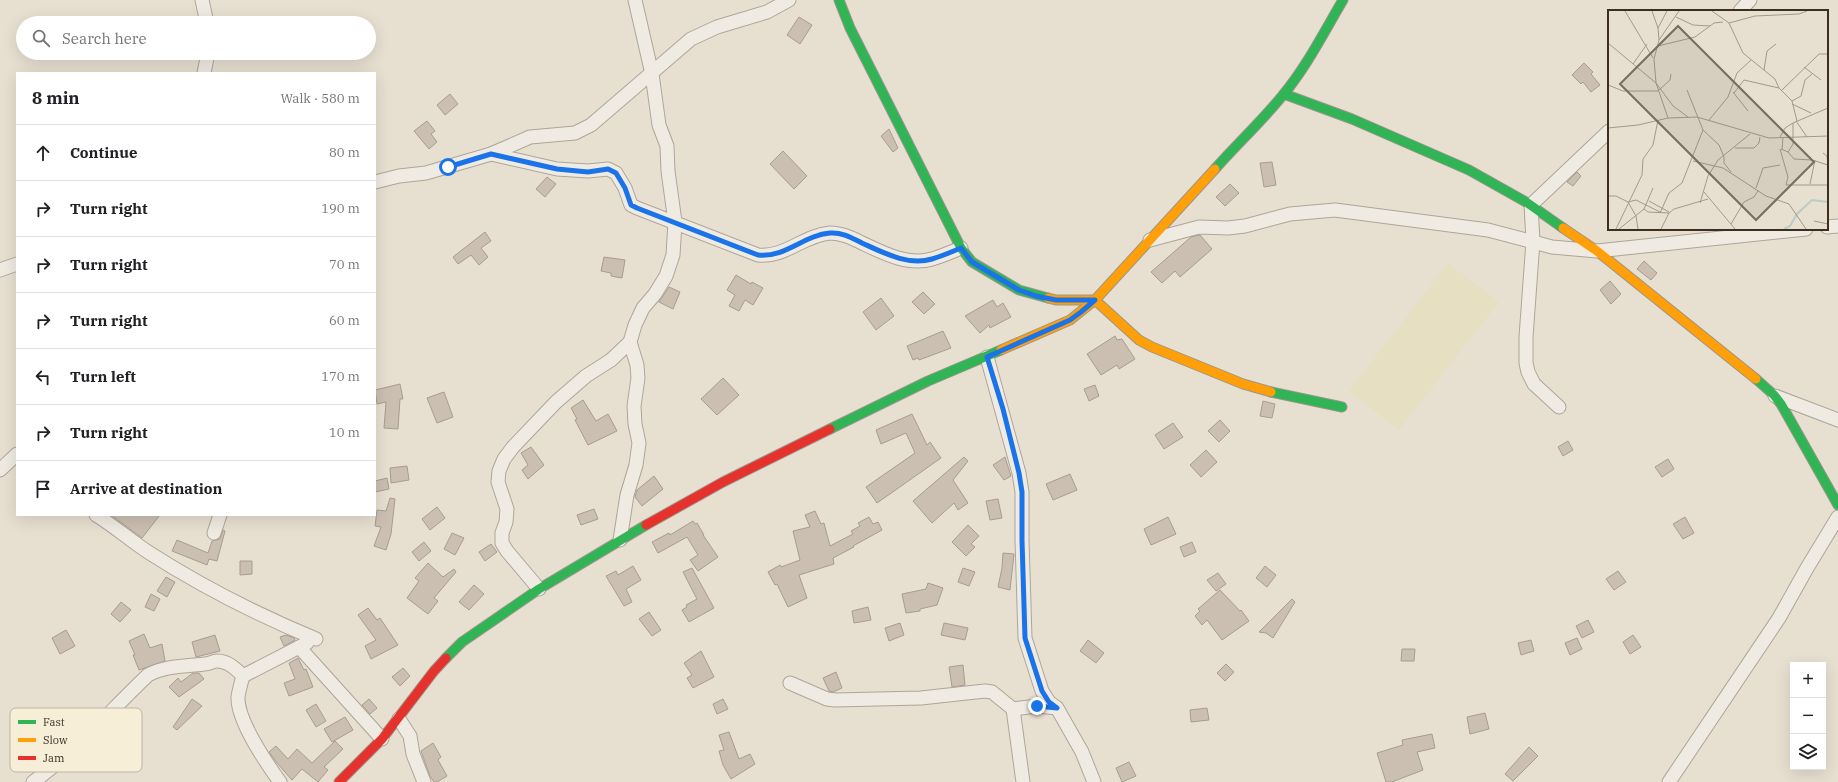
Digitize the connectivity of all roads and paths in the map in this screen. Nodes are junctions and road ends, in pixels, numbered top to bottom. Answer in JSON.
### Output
{"nodes":[{"id":1,"x":202,"y":0,"type":"edge"},
{"id":2,"x":635,"y":0,"type":"edge"},
{"id":3,"x":789,"y":0,"type":"edge"},
{"id":4,"x":839,"y":0,"type":"edge"},
{"id":5,"x":1750,"y":0,"type":"edge"},
{"id":6,"x":1337,"y":4,"type":"edge"},
{"id":7,"x":1741,"y":10,"type":"edge"},
{"id":8,"x":205,"y":16,"type":"edge"},
{"id":9,"x":207,"y":60,"type":"edge"},
{"id":10,"x":204,"y":72,"type":"edge"},
{"id":11,"x":652,"y":74,"type":"junction"},
{"id":12,"x":1284,"y":94,"type":"junction"},
{"id":13,"x":1608,"y":132,"type":"edge"},
{"id":14,"x":491,"y":154,"type":"junction"},
{"id":15,"x":376,"y":182,"type":"edge"},
{"id":16,"x":1531,"y":205,"type":"junction"},
{"id":17,"x":675,"y":222,"type":"junction"},
{"id":18,"x":1838,"y":226,"type":"edge"},
{"id":19,"x":1828,"y":227,"type":"edge"},
{"id":20,"x":1796,"y":230,"type":"edge"},
{"id":21,"x":1150,"y":240,"type":"junction"},
{"id":22,"x":1533,"y":241,"type":"junction"},
{"id":23,"x":961,"y":248,"type":"junction"},
{"id":24,"x":1596,"y":251,"type":"junction"},
{"id":25,"x":16,"y":264,"type":"edge"},
{"id":26,"x":0,"y":270,"type":"edge"},
{"id":27,"x":1095,"y":300,"type":"junction"},
{"id":28,"x":630,"y":342,"type":"junction"},
{"id":29,"x":987,"y":357,"type":"junction"},
{"id":30,"x":1774,"y":395,"type":"junction"},
{"id":31,"x":1342,"y":407,"type":"dead end"},
{"id":32,"x":1559,"y":407,"type":"dead end"},
{"id":33,"x":1838,"y":420,"type":"edge"},
{"id":34,"x":16,"y":455,"type":"edge"},
{"id":35,"x":0,"y":470,"type":"edge"},
{"id":36,"x":1838,"y":505,"type":"edge"},
{"id":37,"x":97,"y":516,"type":"edge"},
{"id":38,"x":220,"y":516,"type":"edge"},
{"id":39,"x":1838,"y":517,"type":"edge"},
{"id":40,"x":214,"y":533,"type":"dead end"},
{"id":41,"x":620,"y":540,"type":"junction"},
{"id":42,"x":539,"y":589,"type":"junction"},
{"id":43,"x":300,"y":647,"type":"junction"},
{"id":44,"x":243,"y":676,"type":"junction"},
{"id":45,"x":790,"y":683,"type":"dead end"},
{"id":46,"x":114,"y":708,"type":"edge"},
{"id":47,"x":1013,"y":708,"type":"junction"},
{"id":48,"x":1057,"y":708,"type":"junction"},
{"id":49,"x":399,"y":719,"type":"junction"},
{"id":50,"x":382,"y":739,"type":"junction"},
{"id":51,"x":46,"y":772,"type":"edge"},
{"id":52,"x":33,"y":782,"type":"edge"},
{"id":53,"x":280,"y":782,"type":"edge"},
{"id":54,"x":339,"y":782,"type":"edge"},
{"id":55,"x":424,"y":782,"type":"edge"},
{"id":56,"x":1023,"y":782,"type":"edge"},
{"id":57,"x":1094,"y":782,"type":"edge"},
{"id":58,"x":1669,"y":782,"type":"edge"}],
"edges":[{"from":1,"to":8,"type":"street"},
{"from":2,"to":11,"type":"street"},
{"from":3,"to":11,"type":"street"},
{"from":4,"to":23,"type":"street"},
{"from":5,"to":7,"type":"street"},
{"from":6,"to":12,"type":"street"},
{"from":9,"to":10,"type":"street"},
{"from":11,"to":14,"type":"street"},
{"from":11,"to":17,"type":"street"},
{"from":12,"to":16,"type":"street"},
{"from":12,"to":21,"type":"street"},
{"from":13,"to":16,"type":"street"},
{"from":14,"to":15,"type":"street"},
{"from":14,"to":17,"type":"street"},
{"from":16,"to":22,"type":"street"},
{"from":16,"to":24,"type":"street"},
{"from":17,"to":23,"type":"street"},
{"from":17,"to":28,"type":"street"},
{"from":18,"to":19,"type":"street"},
{"from":20,"to":24,"type":"street"},
{"from":21,"to":22,"type":"street"},
{"from":21,"to":27,"type":"street"},
{"from":22,"to":24,"type":"street"},
{"from":22,"to":32,"type":"street"},
{"from":23,"to":27,"type":"street"},
{"from":24,"to":30,"type":"street"},
{"from":25,"to":26,"type":"street"},
{"from":27,"to":29,"type":"street"},
{"from":27,"to":31,"type":"street"},
{"from":28,"to":41,"type":"street"},
{"from":28,"to":42,"type":"street"},
{"from":29,"to":41,"type":"street"},
{"from":29,"to":48,"type":"street"},
{"from":30,"to":33,"type":"street"},
{"from":30,"to":36,"type":"street"},
{"from":34,"to":35,"type":"street"},
{"from":37,"to":43,"type":"street"},
{"from":38,"to":40,"type":"street"},
{"from":39,"to":58,"type":"street"},
{"from":41,"to":42,"type":"street"},
{"from":42,"to":49,"type":"street"},
{"from":43,"to":44,"type":"street"},
{"from":43,"to":50,"type":"street"},
{"from":44,"to":46,"type":"street"},
{"from":44,"to":53,"type":"street"},
{"from":45,"to":47,"type":"street"},
{"from":47,"to":48,"type":"street"},
{"from":47,"to":56,"type":"street"},
{"from":48,"to":57,"type":"street"},
{"from":49,"to":50,"type":"street"},
{"from":49,"to":55,"type":"street"},
{"from":50,"to":54,"type":"street"},
{"from":51,"to":52,"type":"street"}]}
